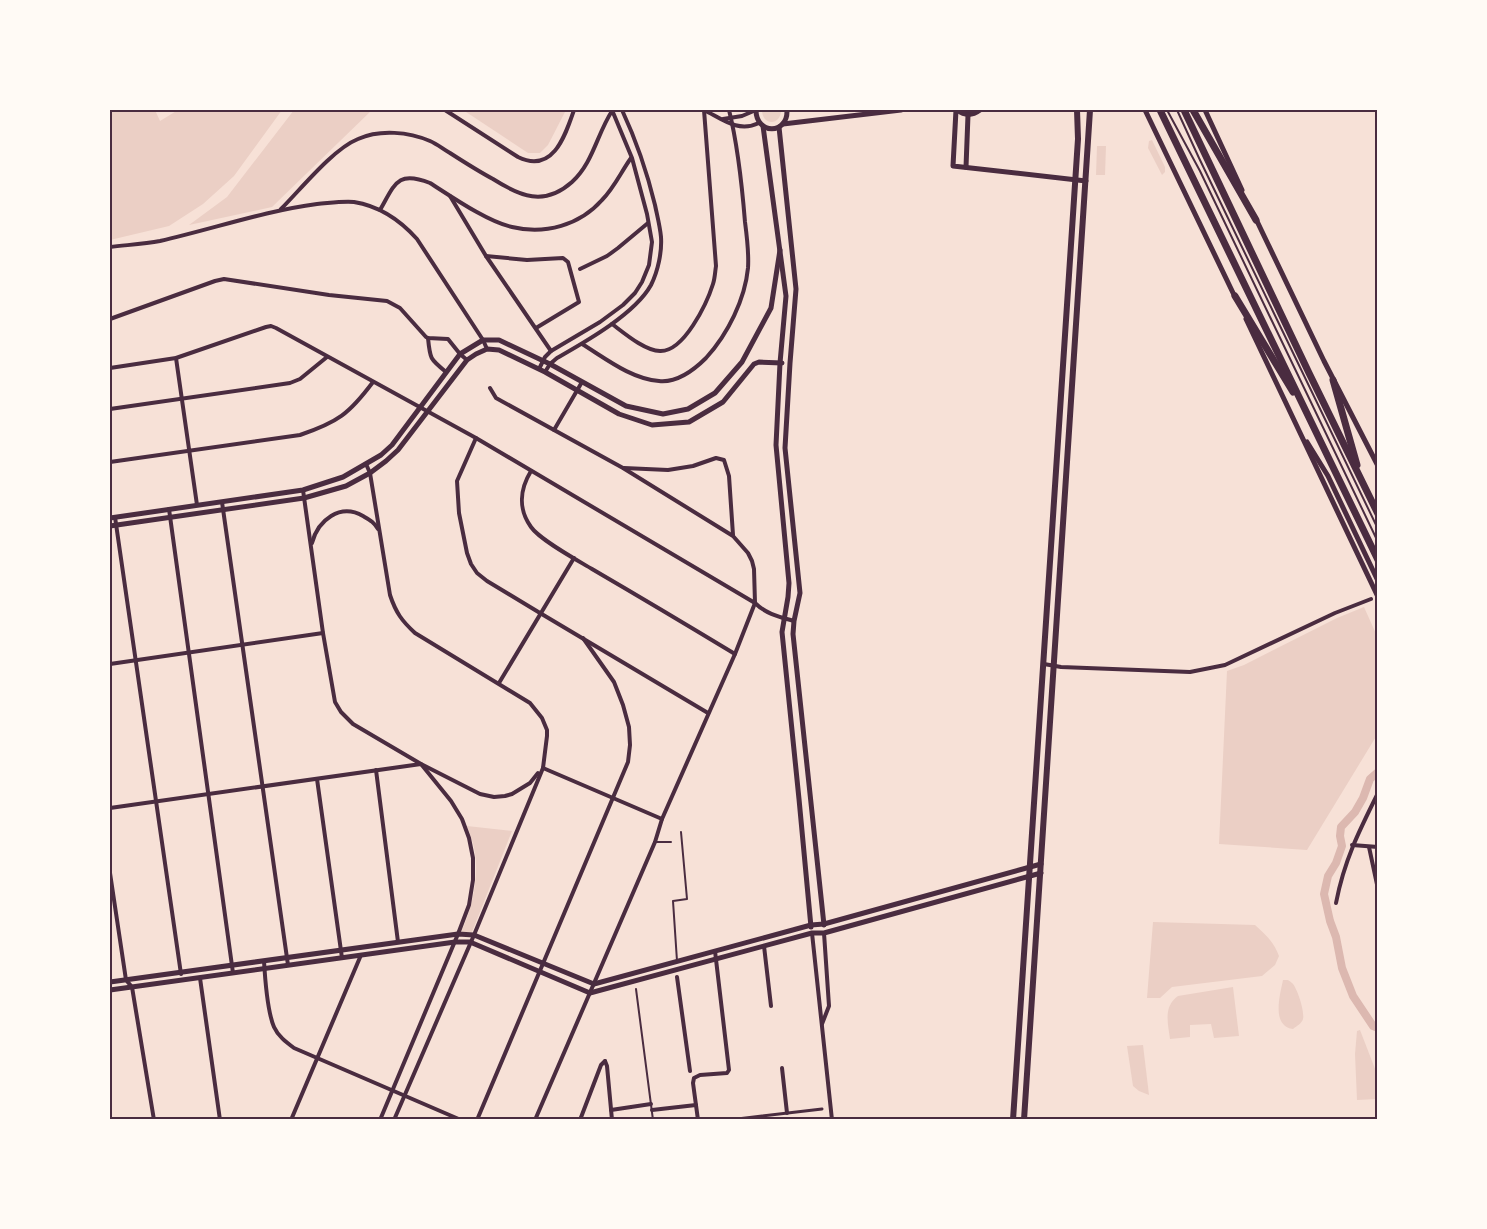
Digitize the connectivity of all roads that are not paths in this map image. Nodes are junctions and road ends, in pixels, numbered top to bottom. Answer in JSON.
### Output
{"nodes":[{"id":1,"x":445,"y":110,"type":"edge"},
{"id":2,"x":574,"y":110,"type":"edge"},
{"id":3,"x":612,"y":110,"type":"edge"},
{"id":4,"x":622,"y":110,"type":"edge"},
{"id":5,"x":704,"y":110,"type":"edge"},
{"id":6,"x":729,"y":110,"type":"edge"},
{"id":7,"x":756,"y":110,"type":"edge"},
{"id":8,"x":787,"y":110,"type":"edge"},
{"id":9,"x":901,"y":110,"type":"edge"},
{"id":10,"x":956,"y":110,"type":"edge"},
{"id":11,"x":980,"y":110,"type":"edge"},
{"id":12,"x":1077,"y":110,"type":"edge"},
{"id":13,"x":1090,"y":110,"type":"edge"},
{"id":14,"x":1145,"y":110,"type":"edge"},
{"id":15,"x":1160,"y":110,"type":"edge"},
{"id":16,"x":1167,"y":110,"type":"edge"},
{"id":17,"x":1178,"y":110,"type":"edge"},
{"id":18,"x":1184,"y":110,"type":"edge"},
{"id":19,"x":1193,"y":110,"type":"edge"},
{"id":20,"x":1205,"y":110,"type":"edge"},
{"id":21,"x":968,"y":115,"type":"junction"},
{"id":22,"x":731,"y":118,"type":"junction"},
{"id":23,"x":722,"y":119,"type":"junction"},
{"id":24,"x":761,"y":124,"type":"junction"},
{"id":25,"x":781,"y":125,"type":"junction"},
{"id":26,"x":733,"y":126,"type":"junction"},
{"id":27,"x":632,"y":158,"type":"junction"},
{"id":28,"x":966,"y":167,"type":"junction"},
{"id":29,"x":1076,"y":179,"type":"junction"},
{"id":30,"x":1086,"y":181,"type":"junction"},
{"id":31,"x":449,"y":196,"type":"junction"},
{"id":32,"x":280,"y":210,"type":"junction"},
{"id":33,"x":380,"y":210,"type":"junction"},
{"id":34,"x":1256,"y":220,"type":"junction"},
{"id":35,"x":649,"y":223,"type":"junction"},
{"id":36,"x":110,"y":247,"type":"edge"},
{"id":37,"x":780,"y":250,"type":"junction"},
{"id":38,"x":486,"y":256,"type":"junction"},
{"id":39,"x":580,"y":269,"type":"dead end"},
{"id":40,"x":1235,"y":296,"type":"junction"},
{"id":41,"x":623,"y":305,"type":"junction"},
{"id":42,"x":628,"y":310,"type":"junction"},
{"id":43,"x":110,"y":319,"type":"edge"},
{"id":44,"x":612,"y":324,"type":"junction"},
{"id":45,"x":536,"y":328,"type":"junction"},
{"id":46,"x":428,"y":338,"type":"junction"},
{"id":47,"x":483,"y":340,"type":"junction"},
{"id":48,"x":582,"y":344,"type":"junction"},
{"id":49,"x":487,"y":349,"type":"junction"},
{"id":50,"x":551,"y":351,"type":"junction"},
{"id":51,"x":460,"y":354,"type":"junction"},
{"id":52,"x":327,"y":357,"type":"junction"},
{"id":53,"x":176,"y":358,"type":"junction"},
{"id":54,"x":467,"y":360,"type":"junction"},
{"id":55,"x":543,"y":361,"type":"junction"},
{"id":56,"x":780,"y":363,"type":"junction"},
{"id":57,"x":790,"y":363,"type":"junction"},
{"id":58,"x":550,"y":364,"type":"junction"},
{"id":59,"x":110,"y":368,"type":"edge"},
{"id":60,"x":538,"y":369,"type":"junction"},
{"id":61,"x":446,"y":372,"type":"junction"},
{"id":62,"x":545,"y":372,"type":"junction"},
{"id":63,"x":1334,"y":380,"type":"junction"},
{"id":64,"x":373,"y":382,"type":"junction"},
{"id":65,"x":582,"y":382,"type":"junction"},
{"id":66,"x":490,"y":388,"type":"dead end"},
{"id":67,"x":577,"y":390,"type":"junction"},
{"id":68,"x":182,"y":398,"type":"junction"},
{"id":69,"x":421,"y":407,"type":"junction"},
{"id":70,"x":110,"y":409,"type":"edge"},
{"id":71,"x":428,"y":412,"type":"junction"},
{"id":72,"x":1293,"y":421,"type":"junction"},
{"id":73,"x":554,"y":430,"type":"junction"},
{"id":74,"x":1319,"y":437,"type":"junction"},
{"id":75,"x":476,"y":438,"type":"junction"},
{"id":76,"x":189,"y":451,"type":"junction"},
{"id":77,"x":110,"y":462,"type":"edge"},
{"id":78,"x":366,"y":464,"type":"junction"},
{"id":79,"x":1377,"y":466,"type":"edge"},
{"id":80,"x":623,"y":468,"type":"junction"},
{"id":81,"x":531,"y":471,"type":"junction"},
{"id":82,"x":370,"y":473,"type":"junction"},
{"id":83,"x":1362,"y":482,"type":"junction"},
{"id":84,"x":303,"y":490,"type":"junction"},
{"id":85,"x":304,"y":498,"type":"junction"},
{"id":86,"x":222,"y":502,"type":"junction"},
{"id":87,"x":197,"y":506,"type":"junction"},
{"id":88,"x":169,"y":509,"type":"junction"},
{"id":89,"x":224,"y":510,"type":"junction"},
{"id":90,"x":1377,"y":514,"type":"edge"},
{"id":91,"x":171,"y":517,"type":"junction"},
{"id":92,"x":112,"y":518,"type":"edge"},
{"id":93,"x":113,"y":526,"type":"edge"},
{"id":94,"x":1377,"y":529,"type":"edge"},
{"id":95,"x":380,"y":532,"type":"junction"},
{"id":96,"x":733,"y":536,"type":"junction"},
{"id":97,"x":1377,"y":542,"type":"edge"},
{"id":98,"x":311,"y":547,"type":"junction"},
{"id":99,"x":574,"y":558,"type":"junction"},
{"id":100,"x":1377,"y":560,"type":"edge"},
{"id":101,"x":1377,"y":581,"type":"edge"},
{"id":102,"x":1374,"y":598,"type":"edge"},
{"id":103,"x":755,"y":603,"type":"junction"},
{"id":104,"x":540,"y":613,"type":"junction"},
{"id":105,"x":783,"y":618,"type":"junction"},
{"id":106,"x":794,"y":621,"type":"junction"},
{"id":107,"x":323,"y":633,"type":"junction"},
{"id":108,"x":583,"y":638,"type":"junction"},
{"id":109,"x":242,"y":645,"type":"junction"},
{"id":110,"x":189,"y":652,"type":"junction"},
{"id":111,"x":735,"y":654,"type":"junction"},
{"id":112,"x":135,"y":660,"type":"junction"},
{"id":113,"x":110,"y":664,"type":"edge"},
{"id":114,"x":1044,"y":664,"type":"junction"},
{"id":115,"x":1054,"y":666,"type":"junction"},
{"id":116,"x":499,"y":683,"type":"junction"},
{"id":117,"x":708,"y":713,"type":"junction"},
{"id":118,"x":421,"y":764,"type":"junction"},
{"id":119,"x":543,"y":768,"type":"junction"},
{"id":120,"x":376,"y":770,"type":"junction"},
{"id":121,"x":317,"y":778,"type":"junction"},
{"id":122,"x":262,"y":786,"type":"junction"},
{"id":123,"x":1377,"y":793,"type":"edge"},
{"id":124,"x":208,"y":794,"type":"junction"},
{"id":125,"x":613,"y":798,"type":"junction"},
{"id":126,"x":156,"y":801,"type":"junction"},
{"id":127,"x":110,"y":808,"type":"edge"},
{"id":128,"x":662,"y":819,"type":"junction"},
{"id":129,"x":681,"y":832,"type":"dead end"},
{"id":130,"x":655,"y":842,"type":"junction"},
{"id":131,"x":671,"y":842,"type":"dead end"},
{"id":132,"x":1352,"y":845,"type":"junction"},
{"id":133,"x":1369,"y":847,"type":"junction"},
{"id":134,"x":1377,"y":847,"type":"edge"},
{"id":135,"x":1041,"y":864,"type":"junction"},
{"id":136,"x":1030,"y":868,"type":"junction"},
{"id":137,"x":110,"y":873,"type":"edge"},
{"id":138,"x":1041,"y":873,"type":"junction"},
{"id":139,"x":1029,"y":876,"type":"junction"},
{"id":140,"x":1377,"y":889,"type":"edge"},
{"id":141,"x":1336,"y":903,"type":"dead end"},
{"id":142,"x":824,"y":924,"type":"junction"},
{"id":143,"x":811,"y":925,"type":"junction"},
{"id":144,"x":812,"y":933,"type":"junction"},
{"id":145,"x":824,"y":933,"type":"junction"},
{"id":146,"x":458,"y":934,"type":"junction"},
{"id":147,"x":474,"y":934,"type":"junction"},
{"id":148,"x":398,"y":942,"type":"junction"},
{"id":149,"x":455,"y":942,"type":"junction"},
{"id":150,"x":470,"y":942,"type":"junction"},
{"id":151,"x":764,"y":946,"type":"junction"},
{"id":152,"x":341,"y":950,"type":"junction"},
{"id":153,"x":715,"y":951,"type":"junction"},
{"id":154,"x":361,"y":955,"type":"junction"},
{"id":155,"x":286,"y":958,"type":"junction"},
{"id":156,"x":342,"y":958,"type":"junction"},
{"id":157,"x":716,"y":959,"type":"junction"},
{"id":158,"x":264,"y":961,"type":"junction"},
{"id":159,"x":677,"y":961,"type":"junction"},
{"id":160,"x":543,"y":963,"type":"junction"},
{"id":161,"x":232,"y":965,"type":"junction"},
{"id":162,"x":288,"y":965,"type":"junction"},
{"id":163,"x":264,"y":969,"type":"junction"},
{"id":164,"x":180,"y":972,"type":"junction"},
{"id":165,"x":539,"y":972,"type":"junction"},
{"id":166,"x":233,"y":973,"type":"junction"},
{"id":167,"x":677,"y":977,"type":"dead end"},
{"id":168,"x":200,"y":978,"type":"junction"},
{"id":169,"x":126,"y":980,"type":"junction"},
{"id":170,"x":182,"y":980,"type":"junction"},
{"id":171,"x":110,"y":982,"type":"edge"},
{"id":172,"x":594,"y":984,"type":"junction"},
{"id":173,"x":132,"y":987,"type":"junction"},
{"id":174,"x":636,"y":989,"type":"dead end"},
{"id":175,"x":110,"y":990,"type":"edge"},
{"id":176,"x":590,"y":993,"type":"junction"},
{"id":177,"x":771,"y":1006,"type":"dead end"},
{"id":178,"x":822,"y":1025,"type":"junction"},
{"id":179,"x":318,"y":1057,"type":"junction"},
{"id":180,"x":782,"y":1068,"type":"dead end"},
{"id":181,"x":690,"y":1071,"type":"dead end"},
{"id":182,"x":393,"y":1090,"type":"junction"},
{"id":183,"x":405,"y":1095,"type":"junction"},
{"id":184,"x":651,"y":1104,"type":"junction"},
{"id":185,"x":696,"y":1105,"type":"junction"},
{"id":186,"x":822,"y":1109,"type":"dead end"},
{"id":187,"x":611,"y":1110,"type":"junction"},
{"id":188,"x":652,"y":1110,"type":"junction"},
{"id":189,"x":787,"y":1113,"type":"junction"},
{"id":190,"x":154,"y":1119,"type":"edge"},
{"id":191,"x":220,"y":1119,"type":"edge"},
{"id":192,"x":291,"y":1119,"type":"edge"},
{"id":193,"x":380,"y":1119,"type":"edge"},
{"id":194,"x":394,"y":1119,"type":"edge"},
{"id":195,"x":461,"y":1119,"type":"edge"},
{"id":196,"x":477,"y":1119,"type":"edge"},
{"id":197,"x":536,"y":1119,"type":"edge"},
{"id":198,"x":580,"y":1119,"type":"edge"},
{"id":199,"x":612,"y":1119,"type":"edge"},
{"id":200,"x":653,"y":1119,"type":"edge"},
{"id":201,"x":698,"y":1119,"type":"edge"},
{"id":202,"x":729,"y":1119,"type":"edge"},
{"id":203,"x":832,"y":1119,"type":"edge"},
{"id":204,"x":1013,"y":1119,"type":"edge"},
{"id":205,"x":1024,"y":1119,"type":"edge"}],
"edges":[{"from":1,"to":2,"type":"street"},
{"from":3,"to":27,"type":"street"},
{"from":3,"to":32,"type":"street"},
{"from":4,"to":42,"type":"street"},
{"from":5,"to":23,"type":"street"},
{"from":5,"to":44,"type":"street"},
{"from":6,"to":22,"type":"street"},
{"from":7,"to":22,"type":"street"},
{"from":7,"to":24,"type":"street"},
{"from":8,"to":25,"type":"street"},
{"from":9,"to":25,"type":"street"},
{"from":10,"to":21,"type":"street"},
{"from":10,"to":28,"type":"street"},
{"from":11,"to":21,"type":"street"},
{"from":12,"to":29,"type":"main road"},
{"from":13,"to":30,"type":"main road"},
{"from":14,"to":40,"type":"street"},
{"from":15,"to":74,"type":"highway"},
{"from":16,"to":97,"type":"lane"},
{"from":17,"to":94,"type":"lane"},
{"from":18,"to":83,"type":"highway"},
{"from":19,"to":34,"type":"highway"},
{"from":20,"to":34,"type":"street"},
{"from":21,"to":28,"type":"street"},
{"from":22,"to":23,"type":"street"},
{"from":22,"to":26,"type":"street"},
{"from":23,"to":26,"type":"street"},
{"from":24,"to":25,"type":"street"},
{"from":24,"to":26,"type":"street"},
{"from":24,"to":37,"type":"street"},
{"from":25,"to":57,"type":"street"},
{"from":26,"to":48,"type":"street"},
{"from":27,"to":31,"type":"street"},
{"from":27,"to":35,"type":"street"},
{"from":28,"to":29,"type":"street"},
{"from":29,"to":30,"type":"street"},
{"from":29,"to":114,"type":"main road"},
{"from":30,"to":115,"type":"main road"},
{"from":31,"to":33,"type":"street"},
{"from":31,"to":38,"type":"street"},
{"from":32,"to":33,"type":"street"},
{"from":32,"to":36,"type":"street"},
{"from":33,"to":47,"type":"street"},
{"from":34,"to":63,"type":"street"},
{"from":35,"to":39,"type":"street"},
{"from":35,"to":41,"type":"street"},
{"from":37,"to":56,"type":"street"},
{"from":37,"to":65,"type":"street"},
{"from":38,"to":45,"type":"street"},
{"from":38,"to":45,"type":"street"},
{"from":40,"to":72,"type":"street"},
{"from":40,"to":74,"type":"highway"},
{"from":41,"to":42,"type":"street"},
{"from":41,"to":50,"type":"street"},
{"from":42,"to":44,"type":"street"},
{"from":43,"to":46,"type":"street"},
{"from":44,"to":48,"type":"street"},
{"from":45,"to":50,"type":"street"},
{"from":46,"to":51,"type":"street"},
{"from":46,"to":61,"type":"street"},
{"from":47,"to":49,"type":"street"},
{"from":47,"to":51,"type":"street"},
{"from":47,"to":55,"type":"street"},
{"from":48,"to":58,"type":"street"},
{"from":49,"to":54,"type":"street"},
{"from":49,"to":60,"type":"street"},
{"from":50,"to":55,"type":"street"},
{"from":51,"to":54,"type":"street"},
{"from":51,"to":61,"type":"street"},
{"from":52,"to":53,"type":"street"},
{"from":52,"to":64,"type":"street"},
{"from":52,"to":68,"type":"street"},
{"from":53,"to":59,"type":"street"},
{"from":53,"to":68,"type":"street"},
{"from":54,"to":71,"type":"street"},
{"from":55,"to":58,"type":"street"},
{"from":55,"to":60,"type":"street"},
{"from":56,"to":57,"type":"street"},
{"from":56,"to":67,"type":"street"},
{"from":56,"to":105,"type":"street"},
{"from":57,"to":106,"type":"street"},
{"from":58,"to":62,"type":"street"},
{"from":58,"to":65,"type":"street"},
{"from":60,"to":62,"type":"street"},
{"from":61,"to":69,"type":"street"},
{"from":62,"to":67,"type":"street"},
{"from":63,"to":79,"type":"street"},
{"from":63,"to":83,"type":"highway"},
{"from":64,"to":69,"type":"street"},
{"from":64,"to":76,"type":"street"},
{"from":65,"to":67,"type":"street"},
{"from":66,"to":73,"type":"street"},
{"from":67,"to":73,"type":"street"},
{"from":68,"to":70,"type":"street"},
{"from":68,"to":76,"type":"street"},
{"from":69,"to":71,"type":"street"},
{"from":69,"to":78,"type":"street"},
{"from":71,"to":75,"type":"street"},
{"from":71,"to":82,"type":"street"},
{"from":72,"to":101,"type":"street"},
{"from":72,"to":102,"type":"street"},
{"from":73,"to":80,"type":"street"},
{"from":74,"to":100,"type":"highway"},
{"from":75,"to":81,"type":"street"},
{"from":75,"to":104,"type":"street"},
{"from":76,"to":77,"type":"street"},
{"from":76,"to":87,"type":"street"},
{"from":78,"to":82,"type":"street"},
{"from":78,"to":84,"type":"street"},
{"from":80,"to":96,"type":"street"},
{"from":80,"to":96,"type":"street"},
{"from":81,"to":99,"type":"street"},
{"from":81,"to":103,"type":"street"},
{"from":82,"to":85,"type":"street"},
{"from":82,"to":95,"type":"street"},
{"from":83,"to":90,"type":"highway"},
{"from":84,"to":85,"type":"street"},
{"from":84,"to":86,"type":"street"},
{"from":85,"to":89,"type":"street"},
{"from":85,"to":98,"type":"street"},
{"from":86,"to":87,"type":"street"},
{"from":86,"to":89,"type":"street"},
{"from":87,"to":88,"type":"street"},
{"from":88,"to":91,"type":"street"},
{"from":88,"to":92,"type":"street"},
{"from":89,"to":91,"type":"street"},
{"from":89,"to":109,"type":"street"},
{"from":91,"to":93,"type":"street"},
{"from":91,"to":110,"type":"street"},
{"from":92,"to":93,"type":"street"},
{"from":93,"to":112,"type":"street"},
{"from":95,"to":98,"type":"street"},
{"from":95,"to":116,"type":"street"},
{"from":96,"to":103,"type":"street"},
{"from":98,"to":107,"type":"street"},
{"from":99,"to":104,"type":"street"},
{"from":99,"to":111,"type":"street"},
{"from":102,"to":115,"type":"street"},
{"from":103,"to":105,"type":"street"},
{"from":103,"to":111,"type":"street"},
{"from":104,"to":108,"type":"street"},
{"from":104,"to":116,"type":"street"},
{"from":105,"to":106,"type":"street"},
{"from":105,"to":143,"type":"street"},
{"from":106,"to":142,"type":"street"},
{"from":107,"to":109,"type":"street"},
{"from":107,"to":118,"type":"street"},
{"from":108,"to":117,"type":"street"},
{"from":108,"to":125,"type":"street"},
{"from":109,"to":110,"type":"street"},
{"from":109,"to":122,"type":"street"},
{"from":110,"to":112,"type":"street"},
{"from":110,"to":124,"type":"street"},
{"from":111,"to":117,"type":"street"},
{"from":112,"to":113,"type":"street"},
{"from":112,"to":126,"type":"street"},
{"from":114,"to":115,"type":"street"},
{"from":114,"to":136,"type":"main road"},
{"from":115,"to":135,"type":"main road"},
{"from":116,"to":119,"type":"street"},
{"from":117,"to":128,"type":"street"},
{"from":118,"to":119,"type":"street"},
{"from":118,"to":120,"type":"street"},
{"from":118,"to":146,"type":"street"},
{"from":119,"to":125,"type":"street"},
{"from":119,"to":147,"type":"street"},
{"from":120,"to":121,"type":"street"},
{"from":120,"to":148,"type":"street"},
{"from":121,"to":122,"type":"street"},
{"from":121,"to":152,"type":"street"},
{"from":122,"to":124,"type":"street"},
{"from":122,"to":155,"type":"street"},
{"from":123,"to":132,"type":"street"},
{"from":124,"to":126,"type":"street"},
{"from":124,"to":161,"type":"street"},
{"from":125,"to":128,"type":"street"},
{"from":125,"to":160,"type":"street"},
{"from":126,"to":127,"type":"street"},
{"from":126,"to":164,"type":"street"},
{"from":128,"to":130,"type":"street"},
{"from":129,"to":159,"type":"lane"},
{"from":130,"to":131,"type":"lane"},
{"from":130,"to":172,"type":"street"},
{"from":132,"to":133,"type":"street"},
{"from":132,"to":141,"type":"street"},
{"from":133,"to":134,"type":"street"},
{"from":133,"to":140,"type":"street"},
{"from":135,"to":136,"type":"street"},
{"from":135,"to":138,"type":"main road"},
{"from":136,"to":139,"type":"main road"},
{"from":136,"to":142,"type":"street"},
{"from":137,"to":169,"type":"street"},
{"from":138,"to":139,"type":"street"},
{"from":138,"to":205,"type":"main road"},
{"from":139,"to":145,"type":"street"},
{"from":139,"to":204,"type":"main road"},
{"from":142,"to":143,"type":"street"},
{"from":142,"to":145,"type":"street"},
{"from":143,"to":144,"type":"street"},
{"from":143,"to":153,"type":"street"},
{"from":144,"to":145,"type":"street"},
{"from":144,"to":151,"type":"street"},
{"from":144,"to":178,"type":"street"},
{"from":145,"to":178,"type":"street"},
{"from":146,"to":147,"type":"street"},
{"from":146,"to":148,"type":"street"},
{"from":146,"to":149,"type":"street"},
{"from":147,"to":150,"type":"street"},
{"from":147,"to":160,"type":"street"},
{"from":148,"to":152,"type":"street"},
{"from":149,"to":150,"type":"street"},
{"from":149,"to":154,"type":"street"},
{"from":149,"to":182,"type":"street"},
{"from":150,"to":165,"type":"street"},
{"from":150,"to":183,"type":"street"},
{"from":151,"to":157,"type":"street"},
{"from":151,"to":177,"type":"street"},
{"from":152,"to":155,"type":"street"},
{"from":152,"to":156,"type":"street"},
{"from":153,"to":157,"type":"street"},
{"from":153,"to":159,"type":"street"},
{"from":154,"to":156,"type":"street"},
{"from":154,"to":179,"type":"street"},
{"from":155,"to":158,"type":"street"},
{"from":155,"to":162,"type":"street"},
{"from":156,"to":162,"type":"street"},
{"from":157,"to":176,"type":"street"},
{"from":157,"to":185,"type":"street"},
{"from":158,"to":161,"type":"street"},
{"from":158,"to":163,"type":"street"},
{"from":159,"to":172,"type":"street"},
{"from":160,"to":165,"type":"street"},
{"from":160,"to":172,"type":"street"},
{"from":161,"to":164,"type":"street"},
{"from":161,"to":166,"type":"street"},
{"from":162,"to":163,"type":"street"},
{"from":163,"to":166,"type":"street"},
{"from":163,"to":179,"type":"street"},
{"from":164,"to":169,"type":"street"},
{"from":164,"to":170,"type":"street"},
{"from":165,"to":176,"type":"street"},
{"from":165,"to":196,"type":"street"},
{"from":166,"to":168,"type":"street"},
{"from":167,"to":181,"type":"street"},
{"from":168,"to":170,"type":"street"},
{"from":168,"to":191,"type":"street"},
{"from":169,"to":171,"type":"street"},
{"from":169,"to":173,"type":"street"},
{"from":170,"to":173,"type":"street"},
{"from":172,"to":176,"type":"street"},
{"from":173,"to":175,"type":"street"},
{"from":173,"to":190,"type":"street"},
{"from":174,"to":184,"type":"lane"},
{"from":176,"to":197,"type":"street"},
{"from":178,"to":203,"type":"street"},
{"from":179,"to":182,"type":"street"},
{"from":179,"to":192,"type":"street"},
{"from":180,"to":189,"type":"street"},
{"from":182,"to":183,"type":"street"},
{"from":182,"to":193,"type":"street"},
{"from":183,"to":194,"type":"street"},
{"from":183,"to":195,"type":"street"},
{"from":184,"to":187,"type":"street"},
{"from":184,"to":188,"type":"lane"},
{"from":185,"to":188,"type":"street"},
{"from":185,"to":201,"type":"street"},
{"from":186,"to":189,"type":"street"},
{"from":187,"to":198,"type":"street"},
{"from":187,"to":199,"type":"street"},
{"from":188,"to":200,"type":"lane"},
{"from":189,"to":202,"type":"street"}]}
